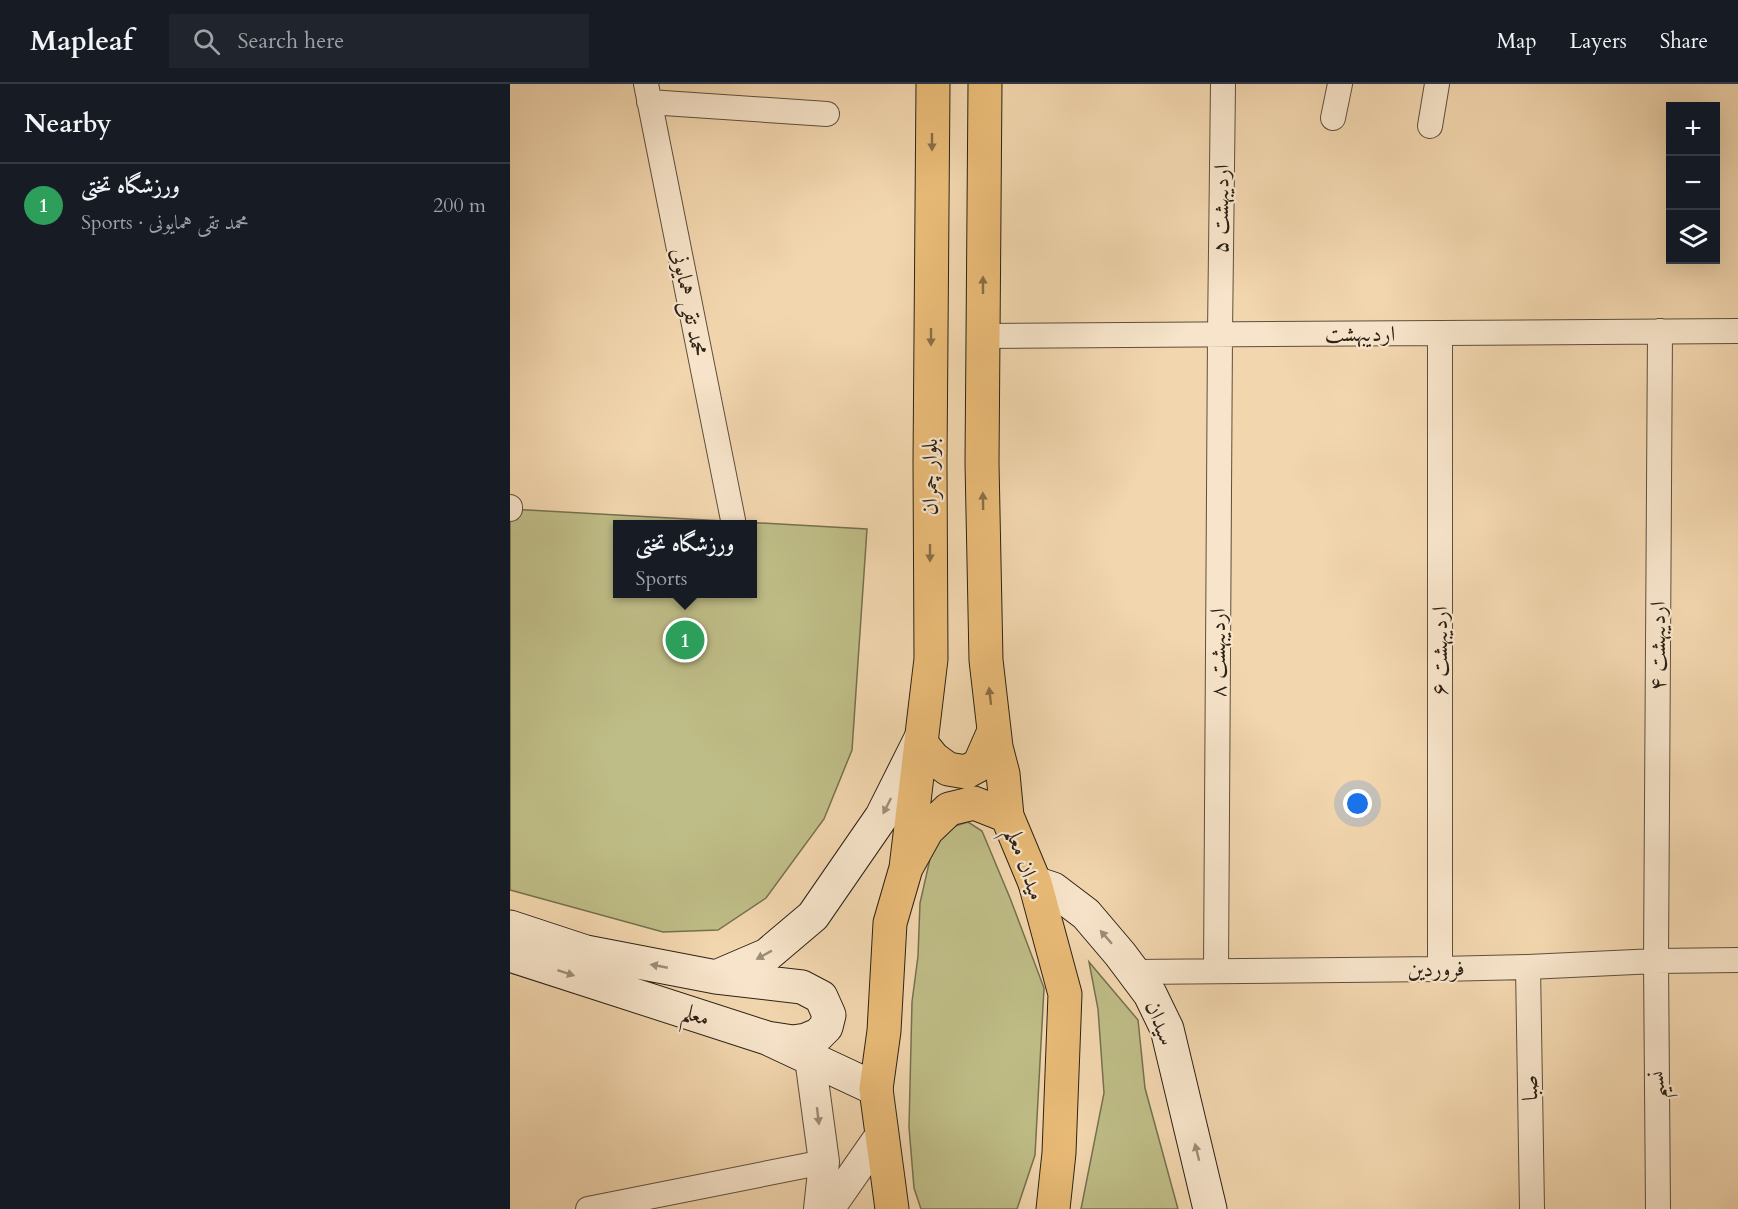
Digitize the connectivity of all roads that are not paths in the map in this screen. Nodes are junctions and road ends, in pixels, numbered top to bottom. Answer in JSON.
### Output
{"nodes":[{"id":1,"x":933,"y":84,"type":"edge"},
{"id":2,"x":984,"y":84,"type":"edge"},
{"id":3,"x":1223,"y":84,"type":"edge"},
{"id":4,"x":1339,"y":84,"type":"edge"},
{"id":5,"x":1437,"y":84,"type":"edge"},
{"id":6,"x":648,"y":93,"type":"edge"},
{"id":7,"x":827,"y":114,"type":"dead end"},
{"id":8,"x":1333,"y":118,"type":"dead end"},
{"id":9,"x":1430,"y":126,"type":"dead end"},
{"id":10,"x":1660,"y":331,"type":"junction"},
{"id":11,"x":1738,"y":331,"type":"edge"},
{"id":12,"x":1440,"y":333,"type":"junction"},
{"id":13,"x":1220,"y":334,"type":"junction"},
{"id":14,"x":983,"y":336,"type":"junction"},
{"id":15,"x":733,"y":520,"type":"dead end"},
{"id":16,"x":994,"y":731,"type":"junction"},
{"id":17,"x":922,"y":739,"type":"junction"},
{"id":18,"x":1007,"y":816,"type":"junction"},
{"id":19,"x":906,"y":868,"type":"junction"},
{"id":20,"x":1035,"y":883,"type":"junction"},
{"id":21,"x":510,"y":927,"type":"edge"},
{"id":22,"x":510,"y":955,"type":"edge"},
{"id":23,"x":1738,"y":960,"type":"edge"},
{"id":24,"x":1656,"y":961,"type":"junction"},
{"id":25,"x":1528,"y":967,"type":"junction"},
{"id":26,"x":1440,"y":969,"type":"junction"},
{"id":27,"x":1216,"y":971,"type":"junction"},
{"id":28,"x":1134,"y":972,"type":"junction"},
{"id":29,"x":716,"y":977,"type":"junction"},
{"id":30,"x":767,"y":1038,"type":"junction"},
{"id":31,"x":810,"y":1058,"type":"junction"},
{"id":32,"x":876,"y":1089,"type":"junction"},
{"id":33,"x":882,"y":1133,"type":"junction"},
{"id":34,"x":824,"y":1162,"type":"junction"},
{"id":35,"x":588,"y":1209,"type":"edge"},
{"id":36,"x":819,"y":1209,"type":"edge"},
{"id":37,"x":829,"y":1209,"type":"edge"},
{"id":38,"x":892,"y":1209,"type":"edge"},
{"id":39,"x":1053,"y":1209,"type":"edge"},
{"id":40,"x":1210,"y":1209,"type":"edge"},
{"id":41,"x":1532,"y":1209,"type":"edge"},
{"id":42,"x":1658,"y":1209,"type":"edge"}],
"edges":[{"from":1,"to":17,"type":"main road","name":"بلوار چمران","one_way":true},
{"from":14,"to":2,"type":"main road","one_way":true},
{"from":3,"to":13,"type":"street","name":"اردیبهشت ۵"},
{"from":4,"to":8,"type":"street"},
{"from":5,"to":9,"type":"street"},
{"from":6,"to":7,"type":"street"},
{"from":6,"to":15,"type":"street","name":"محمد تقی همایونی"},
{"from":10,"to":11,"type":"street","name":"اردیبهشت"},
{"from":10,"to":12,"type":"street","name":"اردیبهشت"},
{"from":10,"to":24,"type":"street","name":"اردیبهشت ۴"},
{"from":12,"to":13,"type":"street","name":"اردیبهشت"},
{"from":12,"to":26,"type":"street","name":"اردیبهشت ۶"},
{"from":13,"to":14,"type":"street","name":"اردیبهشت"},
{"from":13,"to":27,"type":"street","name":"اردیبهشت ۸"},
{"from":16,"to":14,"type":"main road","one_way":true},
{"from":16,"to":17,"type":"main road"},
{"from":16,"to":18,"type":"main road"},
{"from":17,"to":19,"type":"main road","name":"بلوار چمران"},
{"from":17,"to":29,"type":"main road","one_way":true},
{"from":18,"to":19,"type":"main road","name":"میدان معلم"},
{"from":18,"to":20,"type":"main road","name":"میدان معلم"},
{"from":19,"to":32,"type":"main road","name":"میدان معلم"},
{"from":28,"to":20,"type":"main road","name":"سیدان","one_way":true},
{"from":20,"to":39,"type":"main road","name":"میدان معلم"},
{"from":29,"to":21,"type":"main road","name":"معلم","one_way":true},
{"from":22,"to":30,"type":"main road","name":"معلم","one_way":true},
{"from":23,"to":24,"type":"street","name":"فروردین"},
{"from":24,"to":25,"type":"street","name":"فروردین"},
{"from":24,"to":42,"type":"street","name":"نسیم"},
{"from":25,"to":26,"type":"street","name":"فروردین"},
{"from":25,"to":41,"type":"street","name":"صبا"},
{"from":26,"to":27,"type":"street","name":"فروردین"},
{"from":27,"to":28,"type":"street","name":"فروردین"},
{"from":40,"to":28,"type":"main road","name":"سیدان","one_way":true},
{"from":29,"to":30,"type":"main road","name":"معلم"},
{"from":30,"to":31,"type":"main road","name":"معلم"},
{"from":31,"to":32,"type":"main road","name":"معلم"},
{"from":31,"to":34,"type":"street","one_way":true},
{"from":32,"to":33,"type":"main road","name":"میدان معلم"},
{"from":33,"to":37,"type":"street"},
{"from":33,"to":38,"type":"main road","name":"میدان معلم"},
{"from":34,"to":35,"type":"street"},
{"from":34,"to":36,"type":"street"}]}
